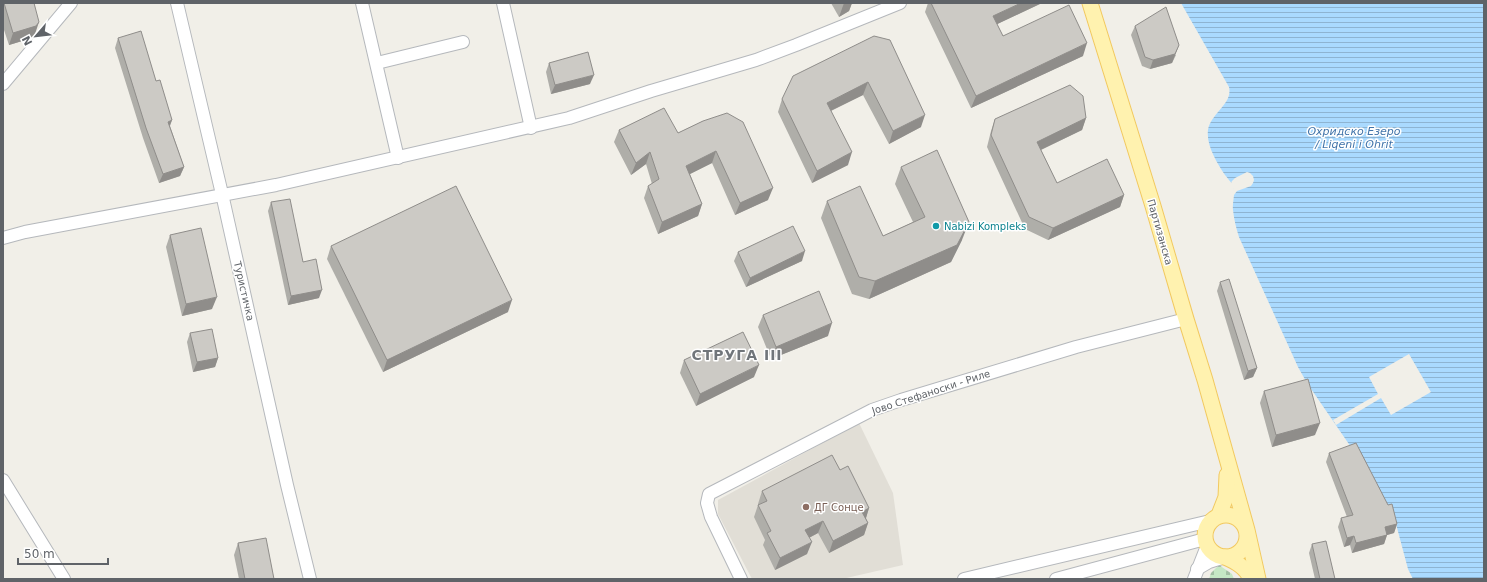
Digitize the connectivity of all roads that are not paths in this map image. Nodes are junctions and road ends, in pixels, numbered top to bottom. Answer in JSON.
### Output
{"nodes":[{"id":1,"x":71,"y":3,"type":"edge"},
{"id":2,"x":177,"y":3,"type":"edge"},
{"id":3,"x":362,"y":3,"type":"edge"},
{"id":4,"x":503,"y":3,"type":"edge"},
{"id":5,"x":900,"y":3,"type":"edge"},
{"id":6,"x":1090,"y":3,"type":"edge"},
{"id":7,"x":463,"y":42,"type":"dead end"},
{"id":8,"x":377,"y":63,"type":"junction"},
{"id":9,"x":3,"y":84,"type":"edge"},
{"id":10,"x":531,"y":128,"type":"junction"},
{"id":11,"x":398,"y":158,"type":"junction"},
{"id":12,"x":222,"y":194,"type":"junction"},
{"id":13,"x":3,"y":238,"type":"edge"},
{"id":14,"x":1186,"y":319,"type":"junction"},
{"id":15,"x":1227,"y":462,"type":"junction"},
{"id":16,"x":3,"y":480,"type":"edge"},
{"id":17,"x":1214,"y":518,"type":"junction"},
{"id":18,"x":1247,"y":530,"type":"junction"},
{"id":19,"x":1206,"y":543,"type":"junction"},
{"id":20,"x":1225,"y":557,"type":"junction"},
{"id":21,"x":1196,"y":574,"type":"edge"},
{"id":22,"x":64,"y":579,"type":"edge"},
{"id":23,"x":310,"y":579,"type":"edge"},
{"id":24,"x":741,"y":579,"type":"edge"},
{"id":25,"x":964,"y":579,"type":"edge"},
{"id":26,"x":1056,"y":579,"type":"edge"},
{"id":27,"x":1251,"y":579,"type":"edge"},
{"id":28,"x":1258,"y":579,"type":"edge"}],
"edges":[{"from":1,"to":9,"type":"street"},
{"from":2,"to":12,"type":"street","name":"Туристичка"},
{"from":3,"to":8,"type":"street"},
{"from":4,"to":10,"type":"street"},
{"from":5,"to":10,"type":"street"},
{"from":6,"to":14,"type":"main road","name":"Партизанска"},
{"from":7,"to":8,"type":"street"},
{"from":8,"to":11,"type":"street"},
{"from":10,"to":11,"type":"street"},
{"from":11,"to":12,"type":"street"},
{"from":12,"to":13,"type":"street"},
{"from":12,"to":23,"type":"street","name":"Туристичка"},
{"from":14,"to":15,"type":"main road","name":"Партизанска"},
{"from":14,"to":24,"type":"street","name":"Јово Стефаноски - Риле"},
{"from":15,"to":17,"type":"main road","name":"Партизанска"},
{"from":15,"to":18,"type":"main road","name":"Партизанска"},
{"from":16,"to":22,"type":"street"},
{"from":17,"to":18,"type":"main road","name":"Партизанска"},
{"from":17,"to":19,"type":"main road","name":"Партизанска"},
{"from":17,"to":25,"type":"street"},
{"from":18,"to":20,"type":"main road","name":"Партизанска"},
{"from":18,"to":28,"type":"main road","name":"Партизанска"},
{"from":19,"to":20,"type":"main road"},
{"from":19,"to":21,"type":"street"},
{"from":19,"to":26,"type":"street"},
{"from":20,"to":21,"type":"street"},
{"from":20,"to":27,"type":"main road"}]}
